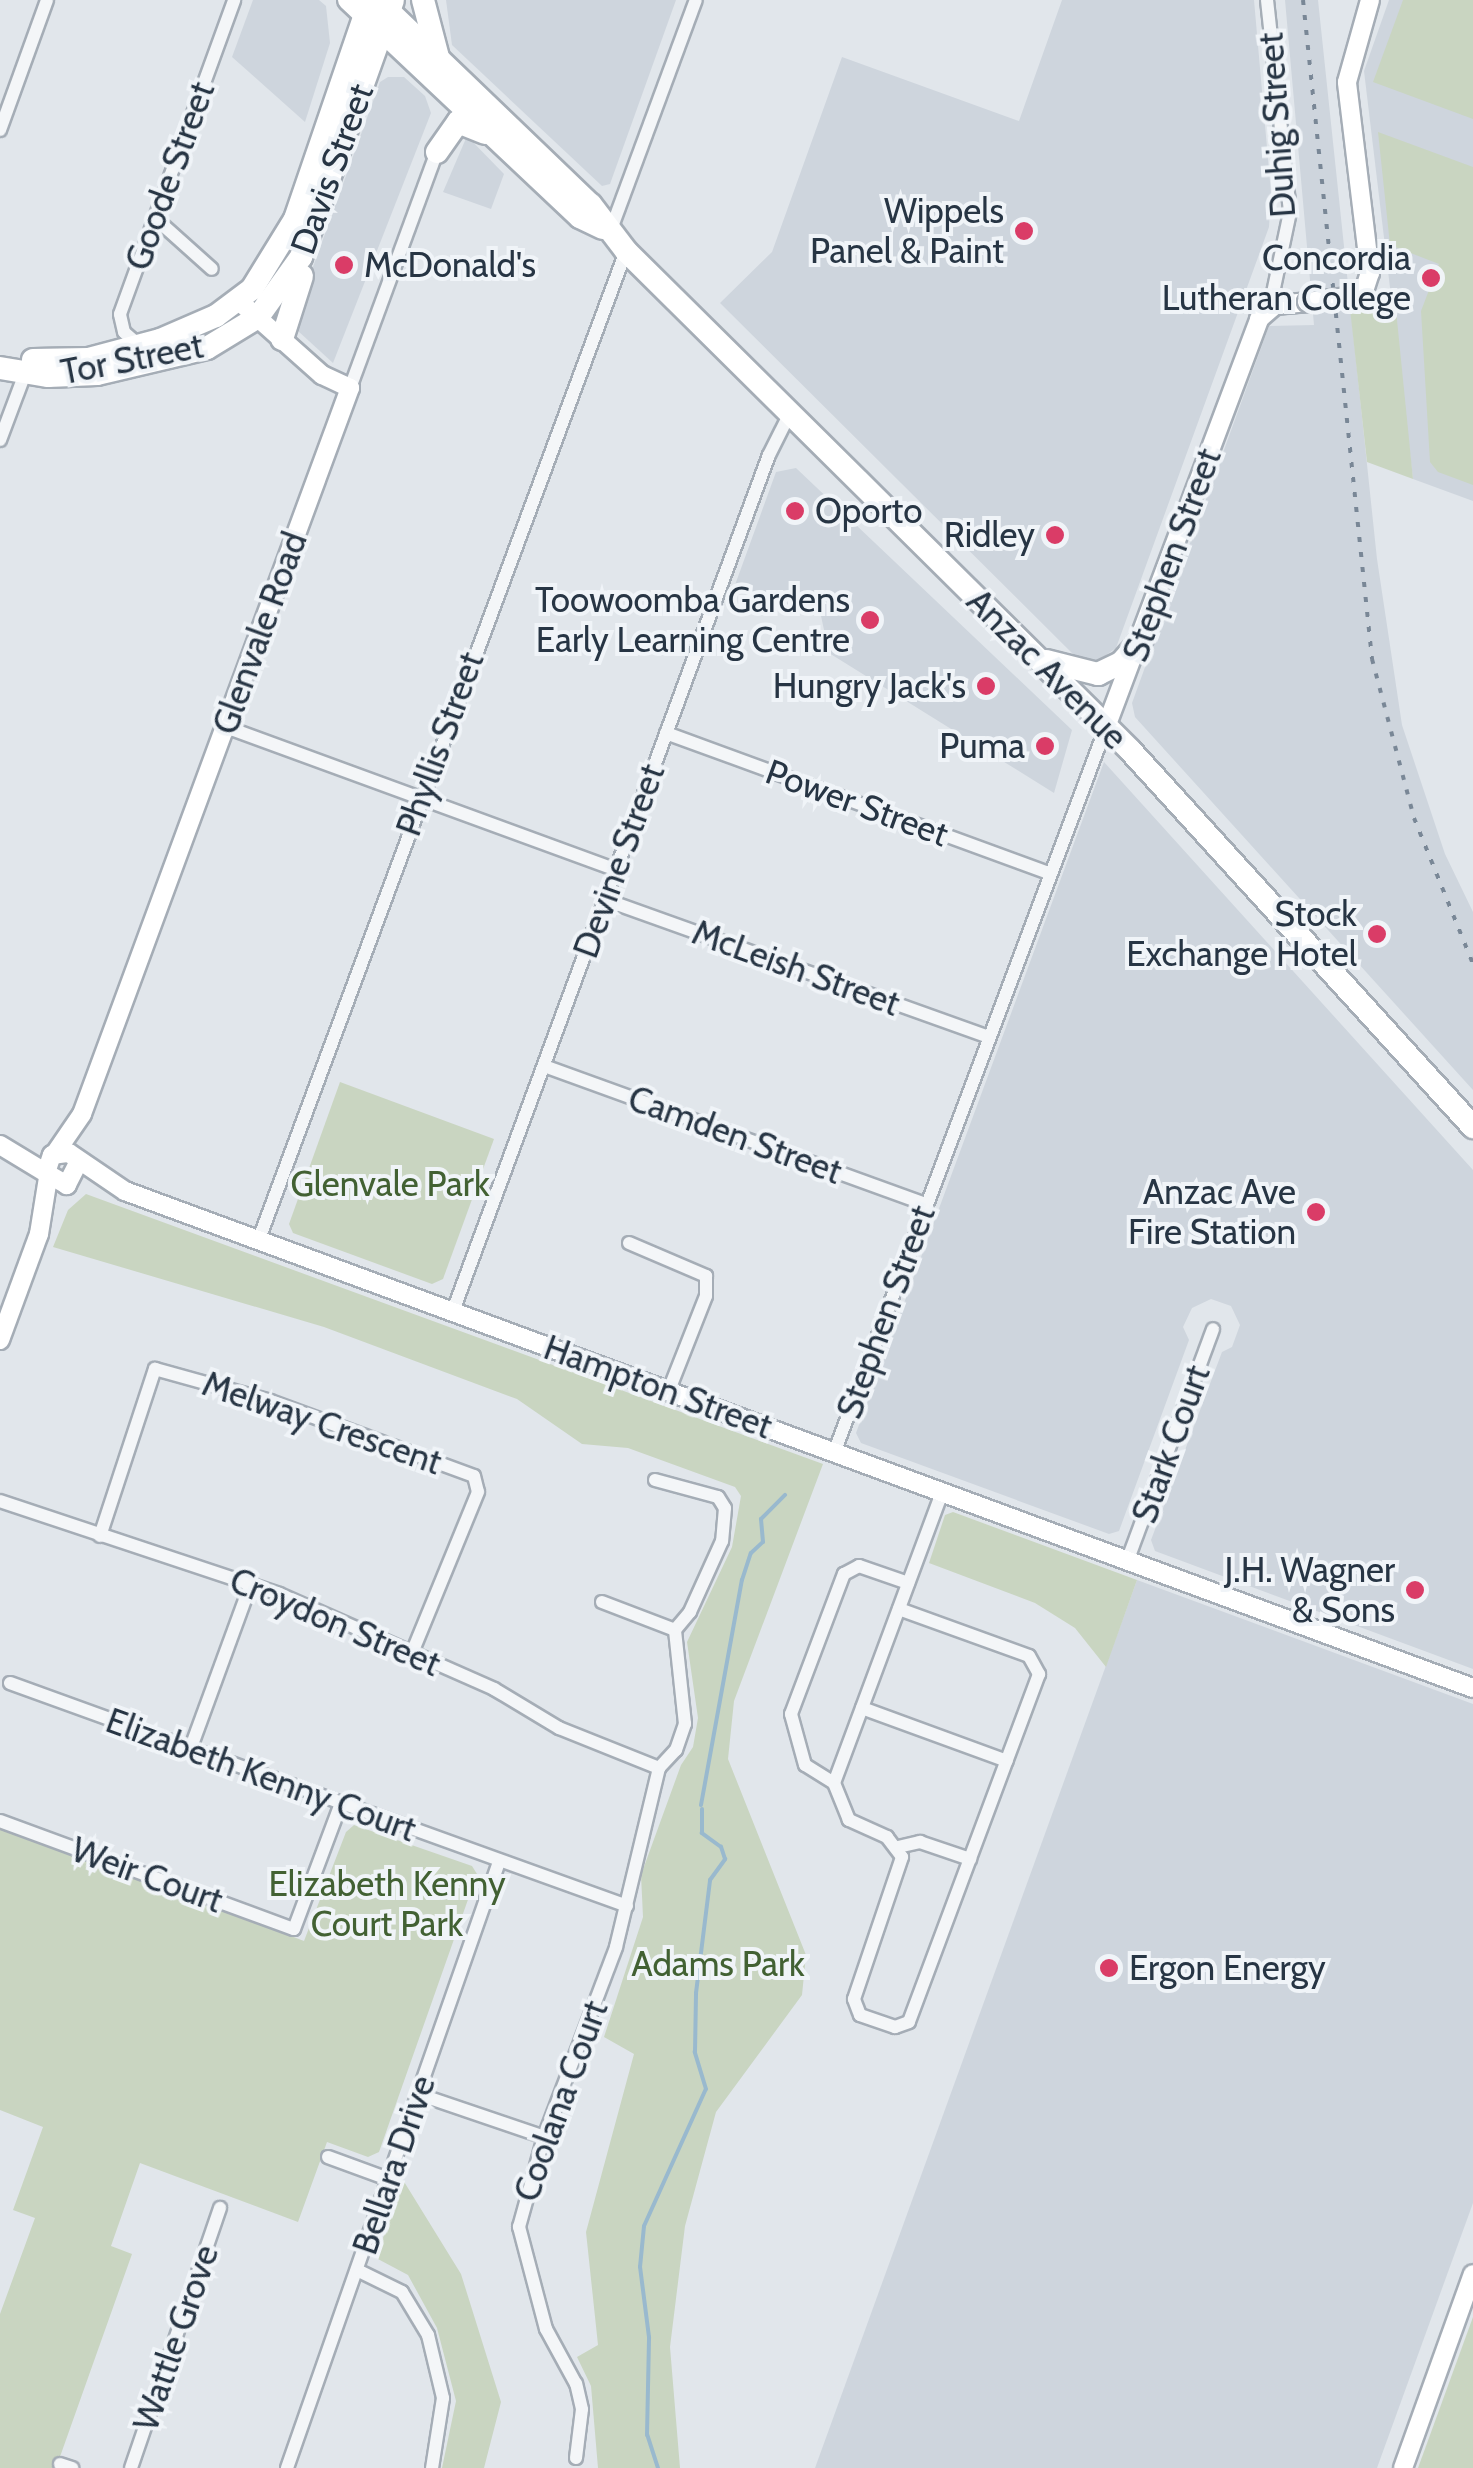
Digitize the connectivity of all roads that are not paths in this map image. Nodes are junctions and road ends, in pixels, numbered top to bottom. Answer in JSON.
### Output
{"nodes":[{"id":1,"x":47,"y":0,"type":"edge"},
{"id":2,"x":234,"y":0,"type":"edge"},
{"id":3,"x":423,"y":0,"type":"edge"},
{"id":4,"x":696,"y":0,"type":"edge"},
{"id":5,"x":1267,"y":0,"type":"edge"},
{"id":6,"x":1370,"y":0,"type":"edge"},
{"id":7,"x":375,"y":8,"type":"edge"},
{"id":8,"x":412,"y":56,"type":"junction"},
{"id":9,"x":438,"y":56,"type":"junction"},
{"id":10,"x":370,"y":64,"type":"junction"},
{"id":11,"x":0,"y":130,"type":"edge"},
{"id":12,"x":510,"y":148,"type":"junction"},
{"id":13,"x":438,"y":152,"type":"joint"},
{"id":14,"x":154,"y":218,"type":"junction"},
{"id":15,"x":606,"y":231,"type":"junction"},
{"id":16,"x":626,"y":251,"type":"junction"},
{"id":17,"x":301,"y":257,"type":"junction"},
{"id":18,"x":212,"y":269,"type":"dead end"},
{"id":19,"x":239,"y":301,"type":"junction"},
{"id":20,"x":1270,"y":307,"type":"junction"},
{"id":21,"x":258,"y":318,"type":"junction"},
{"id":22,"x":282,"y":339,"type":"junction"},
{"id":23,"x":140,"y":346,"type":"junction"},
{"id":24,"x":0,"y":356,"type":"edge"},
{"id":25,"x":27,"y":367,"type":"junction"},
{"id":26,"x":0,"y":368,"type":"edge"},
{"id":27,"x":350,"y":388,"type":"junction"},
{"id":28,"x":790,"y":413,"type":"junction"},
{"id":29,"x":0,"y":440,"type":"edge"},
{"id":30,"x":1142,"y":639,"type":"junction"},
{"id":31,"x":1026,"y":648,"type":"junction"},
{"id":32,"x":226,"y":727,"type":"junction"},
{"id":33,"x":1106,"y":727,"type":"junction"},
{"id":34,"x":666,"y":733,"type":"junction"},
{"id":35,"x":421,"y":797,"type":"junction"},
{"id":36,"x":616,"y":870,"type":"junction"},
{"id":37,"x":1048,"y":873,"type":"junction"},
{"id":38,"x":606,"y":900,"type":"junction"},
{"id":39,"x":986,"y":1036,"type":"junction"},
{"id":40,"x":544,"y":1066,"type":"junction"},
{"id":41,"x":82,"y":1114,"type":"junction"},
{"id":42,"x":1473,"y":1127,"type":"edge"},
{"id":43,"x":0,"y":1145,"type":"edge"},
{"id":44,"x":54,"y":1153,"type":"junction"},
{"id":45,"x":77,"y":1161,"type":"junction"},
{"id":46,"x":47,"y":1176,"type":"junction"},
{"id":47,"x":69,"y":1184,"type":"junction"},
{"id":48,"x":125,"y":1191,"type":"junction"},
{"id":49,"x":926,"y":1204,"type":"junction"},
{"id":50,"x":39,"y":1234,"type":"junction"},
{"id":51,"x":259,"y":1240,"type":"junction"},
{"id":52,"x":629,"y":1244,"type":"dead end"},
{"id":53,"x":7,"y":1296,"type":"edge"},
{"id":54,"x":452,"y":1311,"type":"junction"},
{"id":55,"x":1213,"y":1329,"type":"dead end"},
{"id":56,"x":0,"y":1340,"type":"edge"},
{"id":57,"x":670,"y":1390,"type":"junction"},
{"id":58,"x":834,"y":1453,"type":"junction"},
{"id":59,"x":655,"y":1480,"type":"dead end"},
{"id":60,"x":942,"y":1493,"type":"junction"},
{"id":61,"x":0,"y":1501,"type":"edge"},
{"id":62,"x":100,"y":1536,"type":"junction"},
{"id":63,"x":1128,"y":1559,"type":"junction"},
{"id":64,"x":251,"y":1583,"type":"junction"},
{"id":65,"x":908,"y":1583,"type":"junction"},
{"id":66,"x":602,"y":1602,"type":"dead end"},
{"id":67,"x":898,"y":1609,"type":"junction"},
{"id":68,"x":675,"y":1630,"type":"junction"},
{"id":69,"x":412,"y":1653,"type":"junction"},
{"id":70,"x":10,"y":1683,"type":"dead end"},
{"id":71,"x":1473,"y":1688,"type":"edge"},
{"id":72,"x":862,"y":1708,"type":"junction"},
{"id":73,"x":190,"y":1750,"type":"junction"},
{"id":74,"x":1006,"y":1761,"type":"junction"},
{"id":75,"x":659,"y":1768,"type":"junction"},
{"id":76,"x":834,"y":1783,"type":"junction"},
{"id":77,"x":340,"y":1806,"type":"junction"},
{"id":78,"x":0,"y":1820,"type":"edge"},
{"id":79,"x":898,"y":1847,"type":"junction"},
{"id":80,"x":970,"y":1859,"type":"junction"},
{"id":81,"x":499,"y":1862,"type":"junction"},
{"id":82,"x":626,"y":1906,"type":"junction"},
{"id":83,"x":418,"y":2094,"type":"junction"},
{"id":84,"x":544,"y":2138,"type":"junction"},
{"id":85,"x":328,"y":2158,"type":"dead end"},
{"id":86,"x":388,"y":2179,"type":"junction"},
{"id":87,"x":220,"y":2208,"type":"dead end"},
{"id":88,"x":357,"y":2270,"type":"junction"},
{"id":89,"x":1473,"y":2274,"type":"edge"},
{"id":90,"x":576,"y":2458,"type":"dead end"},
{"id":91,"x":131,"y":2468,"type":"edge"},
{"id":92,"x":287,"y":2468,"type":"edge"},
{"id":93,"x":432,"y":2468,"type":"edge"},
{"id":94,"x":1403,"y":2468,"type":"edge"}],
"edges":[{"from":1,"to":11,"type":"street"},
{"from":2,"to":14,"type":"street","name":"Goode Street"},
{"from":3,"to":9,"type":"highway"},
{"from":4,"to":15,"type":"street"},
{"from":5,"to":20,"type":"street","name":"Duhig Street"},
{"from":6,"to":20,"type":"street","bridge":true},
{"from":7,"to":8,"type":"highway","name":"Anzac Avenue"},
{"from":7,"to":9,"type":"highway","name":"Anzac Avenue"},
{"from":7,"to":10,"type":"highway","name":"Davis Street"},
{"from":7,"to":19,"type":"highway","name":"Davis Street"},
{"from":8,"to":10,"type":"highway"},
{"from":8,"to":12,"type":"highway","name":"Anzac Avenue"},
{"from":9,"to":15,"type":"highway","name":"Anzac Avenue"},
{"from":10,"to":17,"type":"highway","name":"Davis Street"},
{"from":12,"to":13,"type":"highway"},
{"from":12,"to":15,"type":"highway","name":"Anzac Avenue"},
{"from":13,"to":27,"type":"street","name":"Glenvale Road"},
{"from":14,"to":18,"type":"street"},
{"from":14,"to":23,"type":"street","name":"Goode Street"},
{"from":15,"to":16,"type":"highway","name":"Anzac Avenue"},
{"from":16,"to":28,"type":"highway","name":"Anzac Avenue"},
{"from":16,"to":35,"type":"street","name":"Phyllis Street"},
{"from":17,"to":21,"type":"highway","name":"Davis Street"},
{"from":17,"to":22,"type":"highway"},
{"from":19,"to":21,"type":"street"},
{"from":19,"to":23,"type":"highway","name":"Tor Street"},
{"from":20,"to":30,"type":"street","name":"Stephen Street"},
{"from":21,"to":22,"type":"street"},
{"from":21,"to":25,"type":"highway","name":"Tor Street"},
{"from":22,"to":27,"type":"street"},
{"from":23,"to":25,"type":"highway","name":"Tor Street"},
{"from":24,"to":25,"type":"highway","name":"Tor Street"},
{"from":25,"to":26,"type":"highway","name":"Tor Street"},
{"from":25,"to":29,"type":"street"},
{"from":27,"to":32,"type":"street","name":"Glenvale Road"},
{"from":28,"to":31,"type":"highway","name":"Anzac Avenue"},
{"from":28,"to":34,"type":"street","name":"Devine Street"},
{"from":30,"to":31,"type":"highway"},
{"from":30,"to":33,"type":"street","name":"Stephen Street"},
{"from":31,"to":33,"type":"highway","name":"Anzac Avenue"},
{"from":32,"to":35,"type":"street"},
{"from":32,"to":41,"type":"street","name":"Glenvale Road"},
{"from":33,"to":37,"type":"street","name":"Stephen Street"},
{"from":33,"to":42,"type":"highway","name":"Anzac Avenue"},
{"from":34,"to":36,"type":"street","name":"Devine Street"},
{"from":34,"to":37,"type":"street","name":"Power Street"},
{"from":35,"to":36,"type":"street"},
{"from":35,"to":51,"type":"street","name":"Phyllis Street"},
{"from":36,"to":38,"type":"street","name":"Devine Street"},
{"from":37,"to":39,"type":"street","name":"Stephen Street"},
{"from":38,"to":39,"type":"street","name":"McLeish Street"},
{"from":38,"to":40,"type":"street","name":"Devine Street"},
{"from":39,"to":49,"type":"street","name":"Stephen Street"},
{"from":40,"to":49,"type":"street","name":"Camden Street"},
{"from":40,"to":54,"type":"street","name":"Devine Street"},
{"from":41,"to":44,"type":"street","name":"Glenvale Road"},
{"from":41,"to":45,"type":"street","name":"Glenvale Road"},
{"from":43,"to":44,"type":"street"},
{"from":43,"to":46,"type":"street"},
{"from":44,"to":45,"type":"street","name":"Hampton Street"},
{"from":44,"to":46,"type":"street","name":"Glenvale Road"},
{"from":45,"to":47,"type":"street","name":"Glenvale Road"},
{"from":45,"to":48,"type":"street","name":"Hampton Street"},
{"from":46,"to":47,"type":"street","name":"Hampton Street"},
{"from":46,"to":50,"type":"street"},
{"from":47,"to":48,"type":"street","name":"Hampton Street"},
{"from":47,"to":50,"type":"street"},
{"from":48,"to":51,"type":"street","name":"Hampton Street"},
{"from":49,"to":58,"type":"street","name":"Stephen Street"},
{"from":50,"to":53,"type":"street"},
{"from":51,"to":54,"type":"street","name":"Hampton Street"},
{"from":52,"to":57,"type":"street"},
{"from":53,"to":56,"type":"street"},
{"from":54,"to":57,"type":"street","name":"Hampton Street"},
{"from":55,"to":63,"type":"street","name":"Stark Court"},
{"from":57,"to":58,"type":"street","name":"Hampton Street"},
{"from":58,"to":60,"type":"street","name":"Hampton Street"},
{"from":59,"to":68,"type":"street"},
{"from":60,"to":63,"type":"street","name":"Hampton Street"},
{"from":60,"to":65,"type":"street"},
{"from":61,"to":62,"type":"street","name":"Croydon Street"},
{"from":62,"to":64,"type":"street","name":"Croydon Street"},
{"from":62,"to":69,"type":"street","name":"Melway Crescent"},
{"from":63,"to":71,"type":"street","name":"Hampton Street"},
{"from":64,"to":69,"type":"street","name":"Croydon Street"},
{"from":64,"to":73,"type":"street"},
{"from":65,"to":67,"type":"street"},
{"from":65,"to":76,"type":"street"},
{"from":66,"to":68,"type":"street"},
{"from":67,"to":72,"type":"street"},
{"from":67,"to":74,"type":"street"},
{"from":68,"to":75,"type":"street","name":"Coolana Court"},
{"from":69,"to":75,"type":"street","name":"Croydon Street"},
{"from":70,"to":73,"type":"street","name":"Elizabeth Kenny Court"},
{"from":72,"to":74,"type":"street"},
{"from":72,"to":76,"type":"street"},
{"from":73,"to":77,"type":"street","name":"Elizabeth Kenny Court"},
{"from":74,"to":80,"type":"street"},
{"from":75,"to":82,"type":"street","name":"Coolana Court"},
{"from":76,"to":79,"type":"street"},
{"from":77,"to":78,"type":"street","name":"Weir Court"},
{"from":77,"to":81,"type":"street","name":"Elizabeth Kenny Court"},
{"from":79,"to":80,"type":"street"},
{"from":79,"to":80,"type":"street"},
{"from":81,"to":82,"type":"street","name":"Elizabeth Kenny Court"},
{"from":81,"to":83,"type":"street","name":"Bellara Drive"},
{"from":82,"to":84,"type":"street","name":"Coolana Court"},
{"from":83,"to":84,"type":"street"},
{"from":83,"to":86,"type":"street","name":"Bellara Drive"},
{"from":84,"to":90,"type":"street","name":"Coolana Court"},
{"from":85,"to":86,"type":"street"},
{"from":86,"to":88,"type":"street","name":"Bellara Drive"},
{"from":87,"to":91,"type":"street","name":"Wattle Grove"},
{"from":88,"to":92,"type":"street","name":"Bellara Drive"},
{"from":88,"to":93,"type":"street"},
{"from":89,"to":94,"type":"street"}]}
